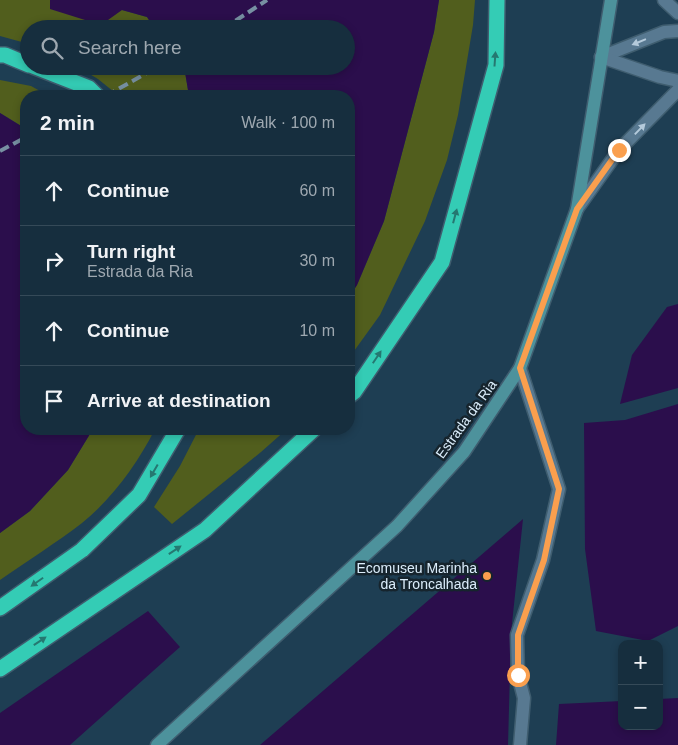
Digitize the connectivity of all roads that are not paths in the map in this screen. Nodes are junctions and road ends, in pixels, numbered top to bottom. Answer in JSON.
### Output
{"nodes":[{"id":1,"x":497,"y":0,"type":"edge"},
{"id":2,"x":611,"y":0,"type":"edge"},
{"id":3,"x":664,"y":0,"type":"edge"},
{"id":4,"x":678,"y":13,"type":"edge"},
{"id":5,"x":678,"y":31,"type":"edge"},
{"id":6,"x":0,"y":55,"type":"edge"},
{"id":7,"x":601,"y":57,"type":"junction"},
{"id":8,"x":20,"y":61,"type":"edge"},
{"id":9,"x":56,"y":75,"type":"edge"},
{"id":10,"x":678,"y":81,"type":"edge"},
{"id":11,"x":91,"y":90,"type":"edge"},
{"id":12,"x":678,"y":90,"type":"edge"},
{"id":13,"x":577,"y":209,"type":"junction"},
{"id":14,"x":520,"y":368,"type":"junction"},
{"id":15,"x":355,"y":391,"type":"edge"},
{"id":16,"x":174,"y":435,"type":"edge"},
{"id":17,"x":308,"y":435,"type":"edge"},
{"id":18,"x":0,"y":608,"type":"edge"},
{"id":19,"x":0,"y":669,"type":"edge"},
{"id":20,"x":157,"y":745,"type":"edge"},
{"id":21,"x":520,"y":745,"type":"edge"}],
"edges":[{"from":15,"to":1,"type":"highway","one_way":true},
{"from":2,"to":7,"type":"street","name":"Estrada da Ria"},
{"from":3,"to":4,"type":"street"},
{"from":5,"to":7,"type":"street","one_way":true},
{"from":6,"to":8,"type":"highway"},
{"from":7,"to":10,"type":"street"},
{"from":7,"to":13,"type":"street","name":"Estrada da Ria"},
{"from":9,"to":11,"type":"highway"},
{"from":13,"to":12,"type":"street","one_way":true},
{"from":13,"to":14,"type":"street","name":"Estrada da Ria"},
{"from":14,"to":20,"type":"street","name":"Estrada da Ria"},
{"from":14,"to":21,"type":"street"},
{"from":16,"to":18,"type":"highway","one_way":true},
{"from":19,"to":17,"type":"highway","one_way":true}]}
